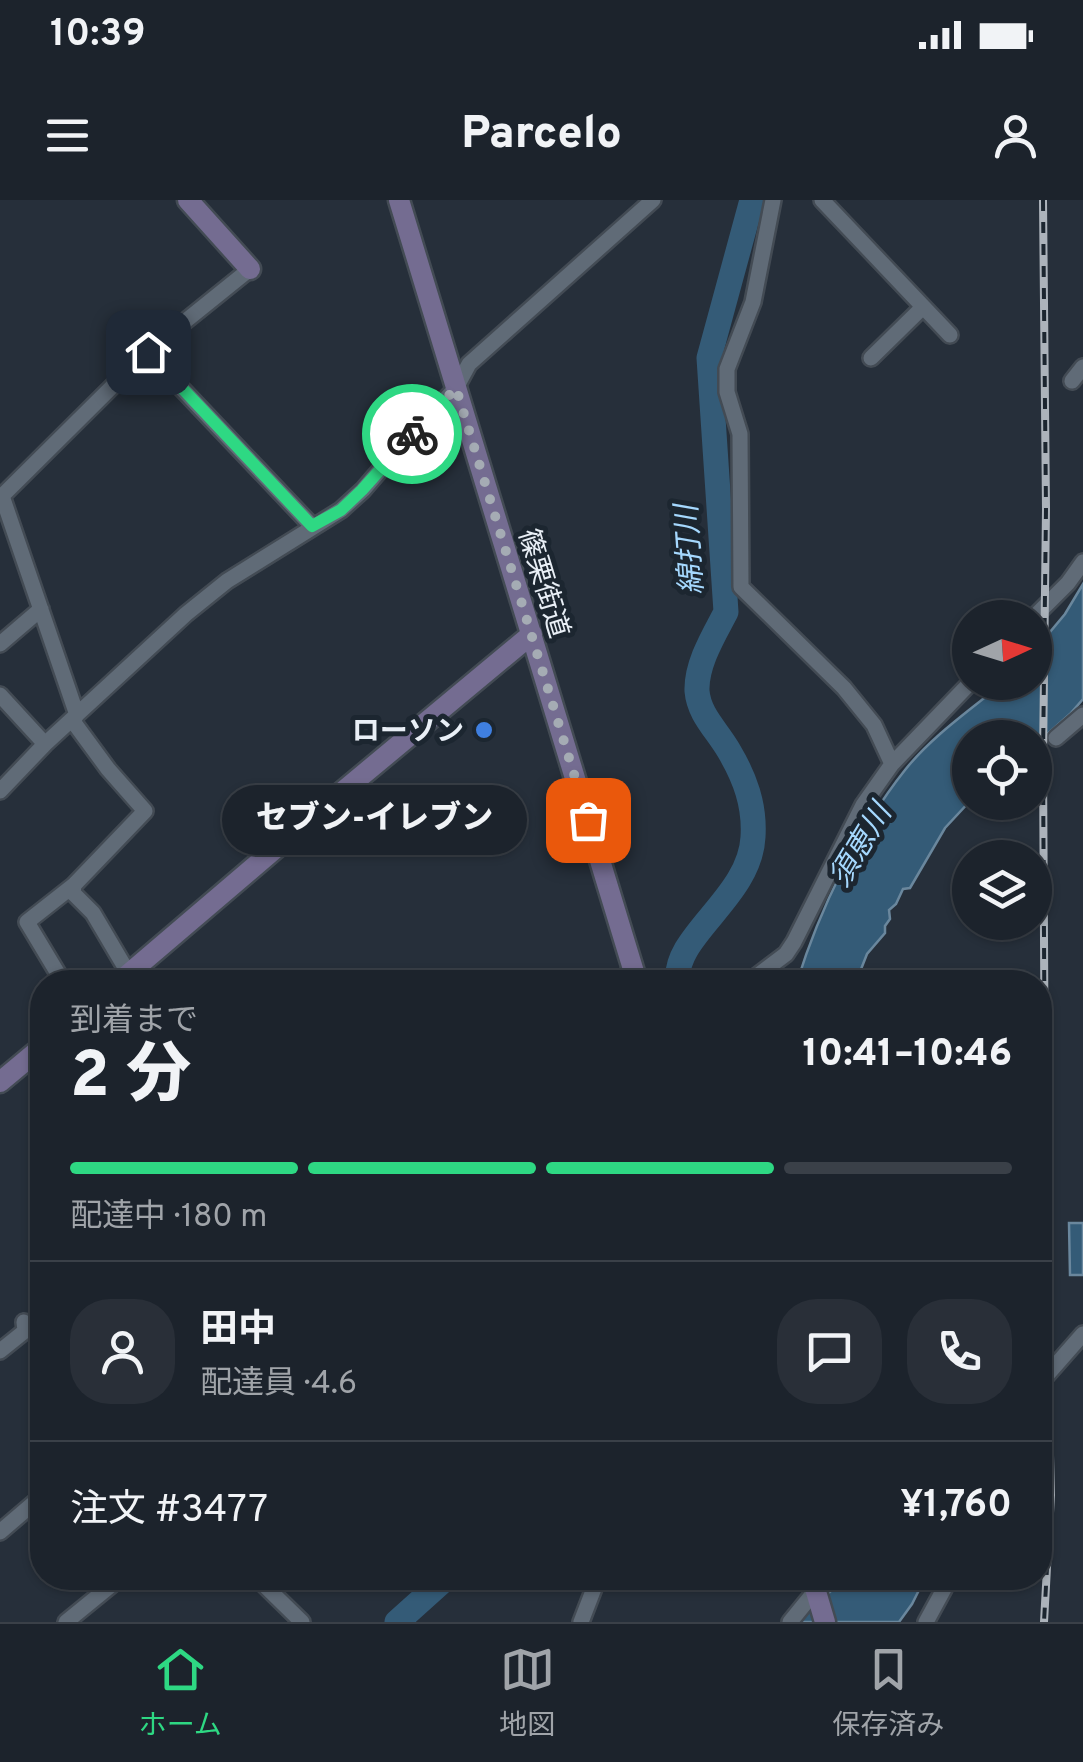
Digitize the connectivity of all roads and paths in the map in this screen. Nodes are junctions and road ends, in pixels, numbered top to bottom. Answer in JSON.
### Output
{"nodes":[{"id":1,"x":188,"y":200,"type":"edge"},
{"id":2,"x":399,"y":200,"type":"edge"},
{"id":3,"x":653,"y":200,"type":"edge"},
{"id":4,"x":772,"y":200,"type":"edge"},
{"id":5,"x":822,"y":200,"type":"edge"},
{"id":6,"x":250,"y":269,"type":"joint"},
{"id":7,"x":923,"y":307,"type":"junction"},
{"id":8,"x":950,"y":335,"type":"dead end"},
{"id":9,"x":148,"y":352,"type":"junction"},
{"id":10,"x":871,"y":358,"type":"dead end"},
{"id":11,"x":1083,"y":367,"type":"edge"},
{"id":12,"x":1072,"y":380,"type":"dead end"},
{"id":13,"x":456,"y":388,"type":"junction"},
{"id":14,"x":1,"y":497,"type":"edge"},
{"id":15,"x":312,"y":526,"type":"junction"},
{"id":16,"x":1083,"y":562,"type":"edge"},
{"id":17,"x":1052,"y":600,"type":"edge"},
{"id":18,"x":41,"y":609,"type":"junction"},
{"id":19,"x":532,"y":634,"type":"junction"},
{"id":20,"x":0,"y":644,"type":"edge"},
{"id":21,"x":0,"y":696,"type":"edge"},
{"id":22,"x":954,"y":700,"type":"edge"},
{"id":23,"x":1083,"y":715,"type":"edge"},
{"id":24,"x":75,"y":718,"type":"junction"},
{"id":25,"x":1056,"y":738,"type":"dead end"},
{"id":26,"x":45,"y":744,"type":"junction"},
{"id":27,"x":892,"y":764,"type":"junction"},
{"id":28,"x":0,"y":791,"type":"edge"},
{"id":29,"x":74,"y":886,"type":"junction"},
{"id":30,"x":56,"y":970,"type":"edge"},
{"id":31,"x":120,"y":970,"type":"edge"},
{"id":32,"x":133,"y":970,"type":"edge"},
{"id":33,"x":628,"y":970,"type":"edge"},
{"id":34,"x":765,"y":970,"type":"edge"},
{"id":35,"x":30,"y":1058,"type":"edge"},
{"id":36,"x":0,"y":1082,"type":"edge"},
{"id":37,"x":24,"y":1322,"type":"dead end"},
{"id":38,"x":1083,"y":1334,"type":"edge"},
{"id":39,"x":0,"y":1351,"type":"edge"},
{"id":40,"x":1052,"y":1370,"type":"edge"},
{"id":41,"x":30,"y":1506,"type":"edge"},
{"id":42,"x":0,"y":1532,"type":"edge"},
{"id":43,"x":105,"y":1590,"type":"edge"},
{"id":44,"x":269,"y":1590,"type":"edge"},
{"id":45,"x":593,"y":1590,"type":"edge"},
{"id":46,"x":943,"y":1590,"type":"edge"},
{"id":47,"x":818,"y":1599,"type":"edge"},
{"id":48,"x":66,"y":1622,"type":"edge"},
{"id":49,"x":302,"y":1622,"type":"edge"},
{"id":50,"x":581,"y":1622,"type":"edge"},
{"id":51,"x":790,"y":1622,"type":"edge"},
{"id":52,"x":926,"y":1622,"type":"edge"}],
"edges":[{"from":1,"to":6,"type":"main road"},
{"from":2,"to":13,"type":"main road","name":"篠栗街道"},
{"from":3,"to":13,"type":"street"},
{"from":4,"to":27,"type":"street"},
{"from":5,"to":7,"type":"street"},
{"from":6,"to":9,"type":"street"},
{"from":7,"to":8,"type":"street"},
{"from":7,"to":10,"type":"street"},
{"from":9,"to":14,"type":"street"},
{"from":9,"to":15,"type":"street"},
{"from":11,"to":12,"type":"street"},
{"from":13,"to":15,"type":"street"},
{"from":13,"to":19,"type":"main road","name":"篠栗街道"},
{"from":14,"to":18,"type":"street"},
{"from":15,"to":24,"type":"street"},
{"from":16,"to":17,"type":"street"},
{"from":18,"to":20,"type":"street"},
{"from":18,"to":24,"type":"street"},
{"from":19,"to":32,"type":"main road"},
{"from":19,"to":33,"type":"main road","name":"篠栗街道"},
{"from":21,"to":26,"type":"street"},
{"from":22,"to":27,"type":"street"},
{"from":23,"to":25,"type":"street"},
{"from":24,"to":26,"type":"street"},
{"from":24,"to":29,"type":"street"},
{"from":26,"to":28,"type":"street"},
{"from":27,"to":34,"type":"street"},
{"from":29,"to":30,"type":"street"},
{"from":29,"to":31,"type":"street"},
{"from":35,"to":36,"type":"main road"},
{"from":37,"to":39,"type":"street"},
{"from":38,"to":40,"type":"street"},
{"from":41,"to":42,"type":"street"},
{"from":43,"to":48,"type":"street"},
{"from":44,"to":49,"type":"street"},
{"from":45,"to":50,"type":"street"},
{"from":46,"to":52,"type":"street"},
{"from":47,"to":51,"type":"street"}]}
